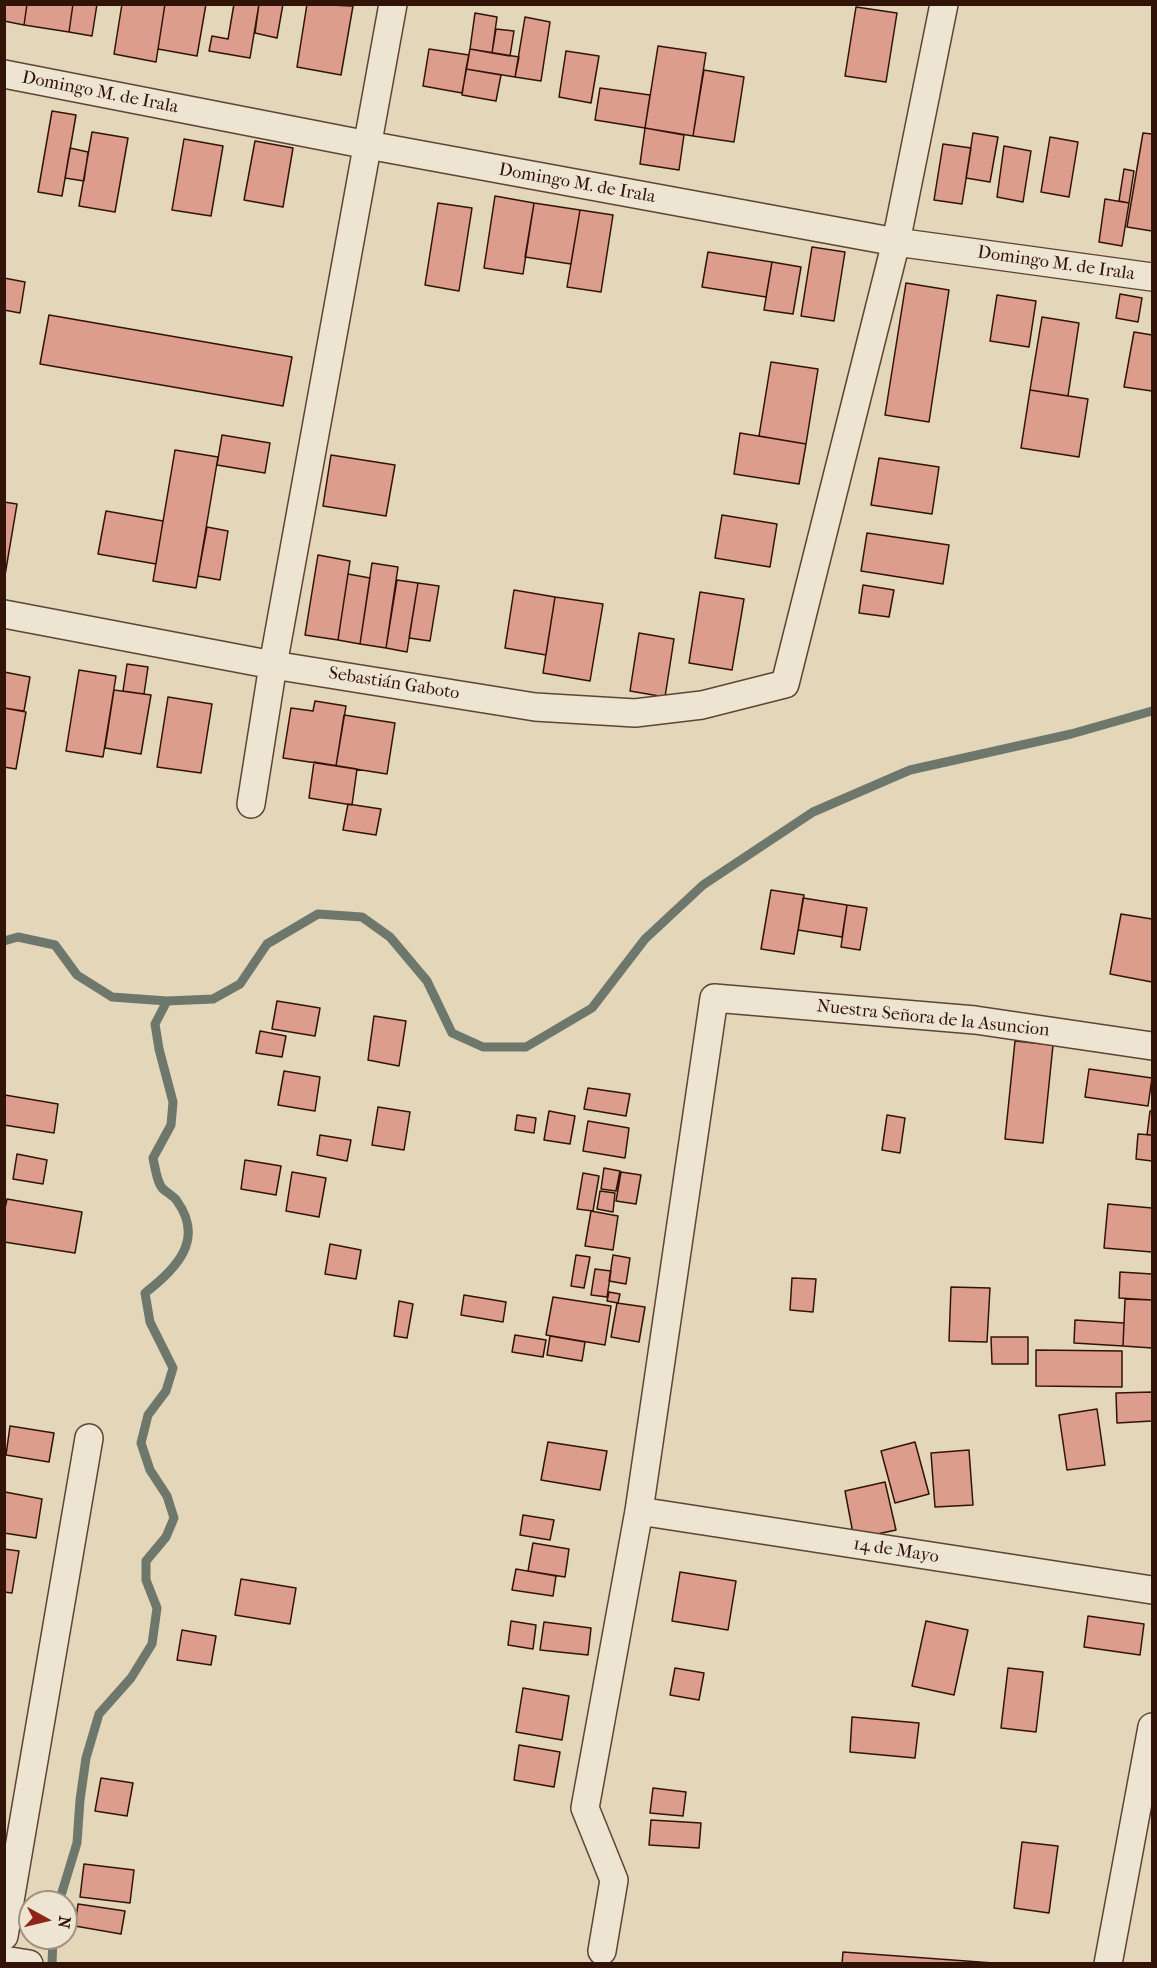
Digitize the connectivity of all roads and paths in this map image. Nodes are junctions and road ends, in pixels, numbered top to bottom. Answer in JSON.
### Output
{"nodes":[{"id":1,"x":393,"y":4,"type":"edge"},
{"id":2,"x":944,"y":4,"type":"edge"},
{"id":3,"x":4,"y":74,"type":"edge"},
{"id":4,"x":368,"y":145,"type":"junction"},
{"id":5,"x":896,"y":242,"type":"junction"},
{"id":6,"x":1152,"y":277,"type":"edge"},
{"id":7,"x":4,"y":614,"type":"edge"},
{"id":8,"x":273,"y":665,"type":"junction"},
{"id":9,"x":251,"y":804,"type":"dead end"},
{"id":10,"x":1152,"y":1046,"type":"edge"},
{"id":11,"x":89,"y":1438,"type":"dead end"},
{"id":12,"x":639,"y":1511,"type":"junction"},
{"id":13,"x":1152,"y":1590,"type":"edge"},
{"id":14,"x":1152,"y":1727,"type":"edge"},
{"id":15,"x":4,"y":1936,"type":"edge"},
{"id":16,"x":602,"y":1951,"type":"dead end"},
{"id":17,"x":4,"y":1960,"type":"edge"},
{"id":18,"x":29,"y":1964,"type":"edge"},
{"id":19,"x":1108,"y":1964,"type":"edge"}],
"edges":[{"from":1,"to":4,"type":"street"},
{"from":2,"to":5,"type":"street"},
{"from":3,"to":4,"type":"street","name":"Domingo M. de Irala"},
{"from":4,"to":5,"type":"street","name":"Domingo M. de Irala"},
{"from":4,"to":8,"type":"street"},
{"from":5,"to":6,"type":"street","name":"Domingo M. de Irala"},
{"from":5,"to":8,"type":"street","name":"Sebastián Gaboto"},
{"from":7,"to":8,"type":"street","name":"Sebastián Gaboto"},
{"from":8,"to":9,"type":"street"},
{"from":10,"to":12,"type":"street","name":"Nuestra Señora de la Asuncion"},
{"from":11,"to":15,"type":"street"},
{"from":12,"to":13,"type":"street","name":"14 de Mayo"},
{"from":12,"to":16,"type":"street"},
{"from":14,"to":19,"type":"street"},
{"from":17,"to":18,"type":"street"}]}
